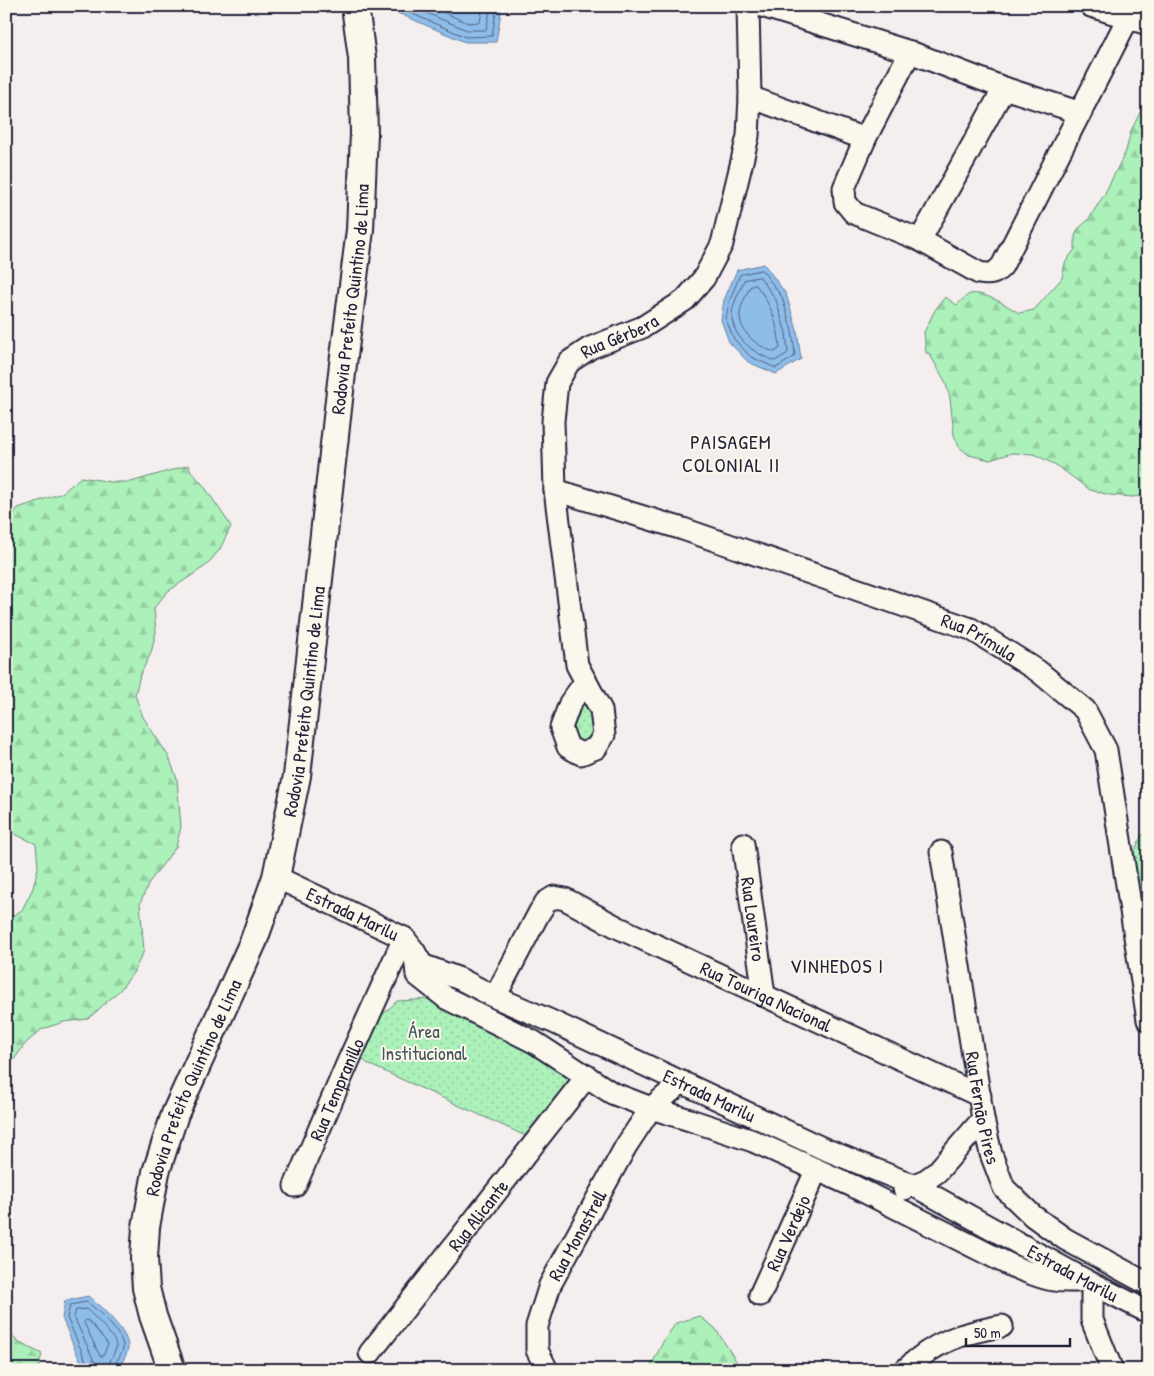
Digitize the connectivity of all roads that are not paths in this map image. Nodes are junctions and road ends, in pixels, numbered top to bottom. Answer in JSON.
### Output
{"nodes":[{"id":1,"x":355,"y":6,"type":"edge"},
{"id":2,"x":748,"y":6,"type":"edge"},
{"id":3,"x":762,"y":6,"type":"edge"},
{"id":4,"x":1090,"y":6,"type":"edge"},
{"id":5,"x":1143,"y":22,"type":"edge"},
{"id":6,"x":910,"y":52,"type":"junction"},
{"id":7,"x":1004,"y":88,"type":"junction"},
{"id":8,"x":750,"y":97,"type":"junction"},
{"id":9,"x":1080,"y":113,"type":"junction"},
{"id":10,"x":865,"y":139,"type":"junction"},
{"id":11,"x":920,"y":240,"type":"junction"},
{"id":12,"x":555,"y":490,"type":"junction"},
{"id":13,"x":586,"y":681,"type":"dead end"},
{"id":14,"x":743,"y":844,"type":"dead end"},
{"id":15,"x":941,"y":852,"type":"dead end"},
{"id":16,"x":276,"y":877,"type":"junction"},
{"id":17,"x":409,"y":944,"type":"junction"},
{"id":18,"x":1142,"y":948,"type":"edge"},
{"id":19,"x":764,"y":995,"type":"junction"},
{"id":20,"x":494,"y":997,"type":"junction"},
{"id":21,"x":1148,"y":1020,"type":"edge"},
{"id":22,"x":587,"y":1076,"type":"junction"},
{"id":23,"x":682,"y":1082,"type":"junction"},
{"id":24,"x":980,"y":1096,"type":"junction"},
{"id":25,"x":651,"y":1108,"type":"junction"},
{"id":26,"x":983,"y":1119,"type":"junction"},
{"id":27,"x":816,"y":1171,"type":"junction"},
{"id":28,"x":913,"y":1185,"type":"junction"},
{"id":29,"x":295,"y":1186,"type":"dead end"},
{"id":30,"x":882,"y":1201,"type":"junction"},
{"id":31,"x":1088,"y":1282,"type":"junction"},
{"id":32,"x":1148,"y":1284,"type":"edge"},
{"id":33,"x":760,"y":1295,"type":"dead end"},
{"id":34,"x":1148,"y":1312,"type":"edge"},
{"id":35,"x":1002,"y":1326,"type":"dead end"},
{"id":36,"x":370,"y":1354,"type":"dead end"},
{"id":37,"x":172,"y":1370,"type":"edge"},
{"id":38,"x":547,"y":1370,"type":"edge"},
{"id":39,"x":905,"y":1370,"type":"edge"},
{"id":40,"x":1112,"y":1370,"type":"edge"}],
"edges":[{"from":1,"to":16,"type":"main road","name":"Rodovia Prefeito Quintino de Lima"},
{"from":2,"to":8,"type":"street","name":"Rua Gérbera"},
{"from":3,"to":6,"type":"street"},
{"from":4,"to":5,"type":"street"},
{"from":5,"to":9,"type":"street"},
{"from":6,"to":7,"type":"street"},
{"from":6,"to":10,"type":"street"},
{"from":7,"to":9,"type":"street"},
{"from":7,"to":11,"type":"street"},
{"from":8,"to":10,"type":"street"},
{"from":8,"to":12,"type":"street","name":"Rua Gérbera"},
{"from":9,"to":11,"type":"street"},
{"from":10,"to":11,"type":"street"},
{"from":12,"to":13,"type":"street","name":"Rua Gérbera"},
{"from":12,"to":18,"type":"street","name":"Rua Prímula"},
{"from":14,"to":19,"type":"street","name":"Rua Loureiro"},
{"from":15,"to":24,"type":"street","name":"Rua Fernão Pires"},
{"from":16,"to":17,"type":"street","name":"Estrada Marilu"},
{"from":16,"to":37,"type":"main road","name":"Rodovia Prefeito Quintino de Lima"},
{"from":17,"to":20,"type":"street","name":"Estrada Marilu"},
{"from":17,"to":22,"type":"street"},
{"from":17,"to":29,"type":"street","name":"Rua Tempranillo"},
{"from":18,"to":21,"type":"street","name":"Rua Prímula"},
{"from":19,"to":20,"type":"street","name":"Rua Touriga Nacional"},
{"from":19,"to":24,"type":"street","name":"Rua Touriga Nacional"},
{"from":20,"to":23,"type":"street","name":"Estrada Marilu"},
{"from":22,"to":25,"type":"street"},
{"from":22,"to":36,"type":"street","name":"Rua Alicante"},
{"from":23,"to":25,"type":"street","name":"Rua Monastrell"},
{"from":23,"to":28,"type":"street","name":"Estrada Marilu"},
{"from":24,"to":26,"type":"street","name":"Rua Fernão Pires"},
{"from":25,"to":27,"type":"street"},
{"from":25,"to":38,"type":"street","name":"Rua Monastrell"},
{"from":26,"to":28,"type":"street"},
{"from":26,"to":32,"type":"street","name":"Rua Fernão Pires"},
{"from":27,"to":30,"type":"street"},
{"from":27,"to":33,"type":"street","name":"Rua Verdejo"},
{"from":28,"to":30,"type":"street"},
{"from":28,"to":31,"type":"street","name":"Estrada Marilu"},
{"from":30,"to":31,"type":"street"},
{"from":31,"to":34,"type":"street","name":"Estrada Marilu"},
{"from":31,"to":40,"type":"street"},
{"from":35,"to":39,"type":"street"}]}
